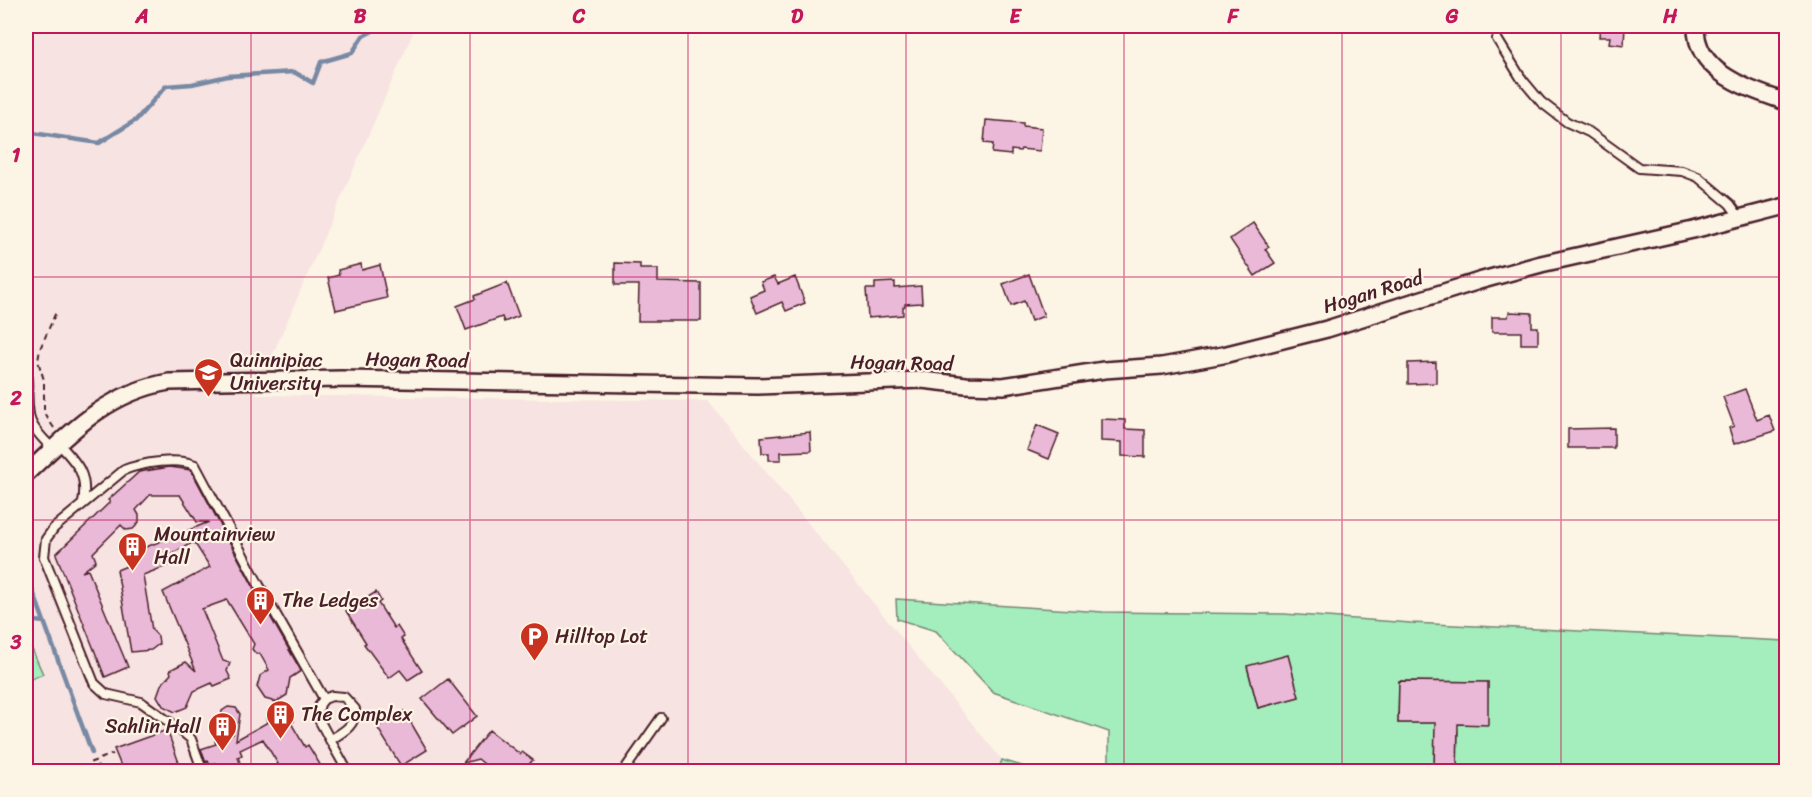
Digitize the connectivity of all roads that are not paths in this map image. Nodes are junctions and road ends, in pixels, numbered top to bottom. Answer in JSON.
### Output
{"nodes":[{"id":1,"x":1696,"y":26,"type":"edge"},
{"id":2,"x":1497,"y":39,"type":"dead end"},
{"id":3,"x":1786,"y":102,"type":"edge"},
{"id":4,"x":1786,"y":206,"type":"edge"},
{"id":5,"x":1741,"y":219,"type":"junction"},
{"id":6,"x":26,"y":374,"type":"edge"},
{"id":7,"x":56,"y":442,"type":"junction"},
{"id":8,"x":26,"y":474,"type":"edge"},
{"id":9,"x":83,"y":503,"type":"junction"},
{"id":10,"x":324,"y":699,"type":"junction"},
{"id":11,"x":661,"y":718,"type":"dead end"},
{"id":12,"x":330,"y":740,"type":"junction"},
{"id":13,"x":202,"y":771,"type":"edge"},
{"id":14,"x":348,"y":771,"type":"edge"},
{"id":15,"x":623,"y":771,"type":"edge"}],
"edges":[{"from":1,"to":3,"type":"street"},
{"from":2,"to":5,"type":"lane"},
{"from":4,"to":5,"type":"street","name":"Hogan Road"},
{"from":5,"to":7,"type":"street","name":"Hogan Road"},
{"from":6,"to":7,"type":"lane"},
{"from":7,"to":8,"type":"street","name":"Hogan Road"},
{"from":7,"to":9,"type":"lane"},
{"from":9,"to":10,"type":"lane"},
{"from":9,"to":13,"type":"lane"},
{"from":10,"to":12,"type":"lane"},
{"from":10,"to":12,"type":"lane"},
{"from":11,"to":15,"type":"lane"},
{"from":12,"to":14,"type":"lane"}]}
